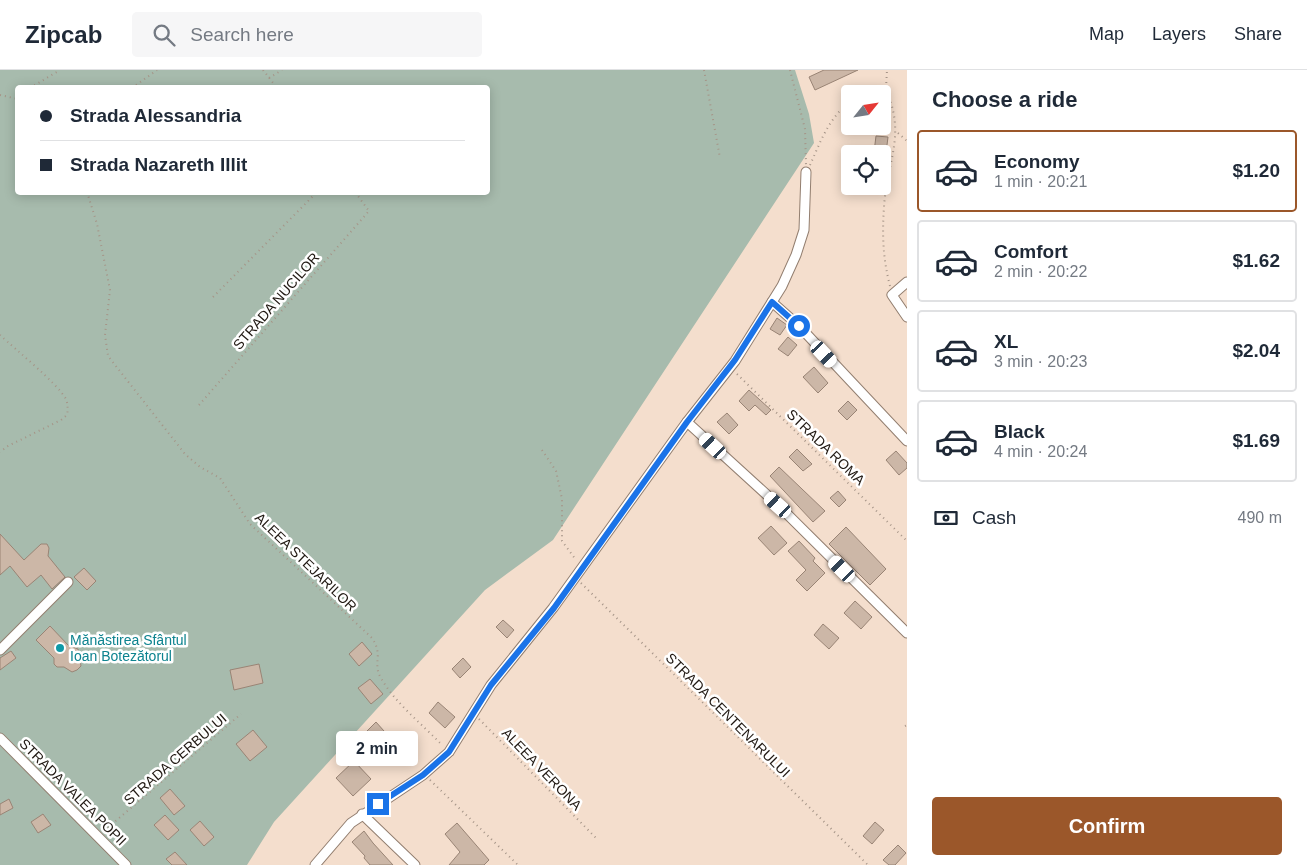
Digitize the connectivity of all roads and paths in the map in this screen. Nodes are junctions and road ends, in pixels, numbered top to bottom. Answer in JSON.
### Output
{"nodes":[{"id":1,"x":60,"y":70,"type":"edge"},
{"id":2,"x":157,"y":70,"type":"edge"},
{"id":3,"x":263,"y":70,"type":"edge"},
{"id":4,"x":282,"y":70,"type":"edge"},
{"id":5,"x":704,"y":70,"type":"edge"},
{"id":6,"x":790,"y":70,"type":"edge"},
{"id":7,"x":887,"y":70,"type":"edge"},
{"id":8,"x":269,"y":78,"type":"junction"},
{"id":9,"x":42,"y":81,"type":"junction"},
{"id":10,"x":35,"y":85,"type":"edge"},
{"id":11,"x":40,"y":85,"type":"edge"},
{"id":12,"x":136,"y":85,"type":"edge"},
{"id":13,"x":274,"y":85,"type":"edge"},
{"id":14,"x":886,"y":85,"type":"edge"},
{"id":15,"x":0,"y":95,"type":"edge"},
{"id":16,"x":15,"y":95,"type":"edge"},
{"id":17,"x":11,"y":97,"type":"junction"},
{"id":18,"x":15,"y":98,"type":"edge"},
{"id":19,"x":891,"y":98,"type":"edge"},
{"id":20,"x":841,"y":109,"type":"edge"},
{"id":21,"x":898,"y":133,"type":"junction"},
{"id":22,"x":907,"y":142,"type":"edge"},
{"id":23,"x":720,"y":158,"type":"dead end"},
{"id":24,"x":806,"y":172,"type":"junction"},
{"id":25,"x":88,"y":195,"type":"edge"},
{"id":26,"x":314,"y":195,"type":"edge"},
{"id":27,"x":357,"y":195,"type":"edge"},
{"id":28,"x":907,"y":282,"type":"edge"},
{"id":29,"x":892,"y":295,"type":"junction"},
{"id":30,"x":213,"y":297,"type":"dead end"},
{"id":31,"x":772,"y":302,"type":"junction"},
{"id":32,"x":907,"y":317,"type":"edge"},
{"id":33,"x":0,"y":335,"type":"edge"},
{"id":34,"x":730,"y":367,"type":"junction"},
{"id":35,"x":198,"y":405,"type":"dead end"},
{"id":36,"x":687,"y":422,"type":"junction"},
{"id":37,"x":907,"y":441,"type":"edge"},
{"id":38,"x":542,"y":450,"type":"dead end"},
{"id":39,"x":0,"y":452,"type":"edge"},
{"id":40,"x":907,"y":541,"type":"edge"},
{"id":41,"x":583,"y":567,"type":"junction"},
{"id":42,"x":576,"y":577,"type":"junction"},
{"id":43,"x":68,"y":582,"type":"dead end"},
{"id":44,"x":907,"y":633,"type":"edge"},
{"id":45,"x":0,"y":650,"type":"edge"},
{"id":46,"x":241,"y":714,"type":"dead end"},
{"id":47,"x":474,"y":714,"type":"junction"},
{"id":48,"x":0,"y":738,"type":"edge"},
{"id":49,"x":449,"y":752,"type":"junction"},
{"id":50,"x":423,"y":775,"type":"junction"},
{"id":51,"x":362,"y":814,"type":"junction"},
{"id":52,"x":98,"y":837,"type":"junction"},
{"id":53,"x":597,"y":839,"type":"dead end"},
{"id":54,"x":126,"y":865,"type":"edge"},
{"id":55,"x":315,"y":865,"type":"edge"},
{"id":56,"x":415,"y":865,"type":"edge"},
{"id":57,"x":518,"y":865,"type":"edge"},
{"id":58,"x":868,"y":865,"type":"edge"}],
"edges":[{"from":1,"to":9,"type":"path"},
{"from":2,"to":12,"type":"path"},
{"from":3,"to":8,"type":"path"},
{"from":4,"to":8,"type":"path"},
{"from":5,"to":23,"type":"path"},
{"from":6,"to":24,"type":"path"},
{"from":7,"to":14,"type":"path"},
{"from":8,"to":13,"type":"path"},
{"from":9,"to":10,"type":"path"},
{"from":9,"to":11,"type":"path"},
{"from":15,"to":17,"type":"path"},
{"from":16,"to":17,"type":"path"},
{"from":17,"to":18,"type":"path"},
{"from":19,"to":21,"type":"path"},
{"from":20,"to":24,"type":"path"},
{"from":21,"to":22,"type":"path"},
{"from":21,"to":29,"type":"path"},
{"from":24,"to":31,"type":"street"},
{"from":25,"to":49,"type":"path","name":"ALEEA STEJARILOR"},
{"from":26,"to":30,"type":"path"},
{"from":27,"to":35,"type":"path","name":"STRADA NUCILOR"},
{"from":28,"to":29,"type":"street"},
{"from":29,"to":32,"type":"street"},
{"from":31,"to":34,"type":"street"},
{"from":31,"to":37,"type":"street"},
{"from":33,"to":39,"type":"path"},
{"from":34,"to":36,"type":"street"},
{"from":34,"to":40,"type":"path","name":"STRADA ROMA"},
{"from":36,"to":41,"type":"street"},
{"from":36,"to":44,"type":"street"},
{"from":38,"to":41,"type":"path"},
{"from":41,"to":42,"type":"street"},
{"from":42,"to":47,"type":"street"},
{"from":42,"to":58,"type":"path","name":"STRADA CENTENARULUI"},
{"from":43,"to":45,"type":"street"},
{"from":46,"to":52,"type":"path","name":"STRADA CERBULUI"},
{"from":47,"to":49,"type":"street"},
{"from":47,"to":53,"type":"path","name":"ALEEA VERONA"},
{"from":48,"to":52,"type":"street","name":"STRADA VALEA POPII"},
{"from":49,"to":50,"type":"street"},
{"from":50,"to":51,"type":"street"},
{"from":50,"to":57,"type":"path"},
{"from":51,"to":55,"type":"street"},
{"from":51,"to":56,"type":"street"},
{"from":52,"to":54,"type":"street","name":"STRADA VALEA POPII"}]}
